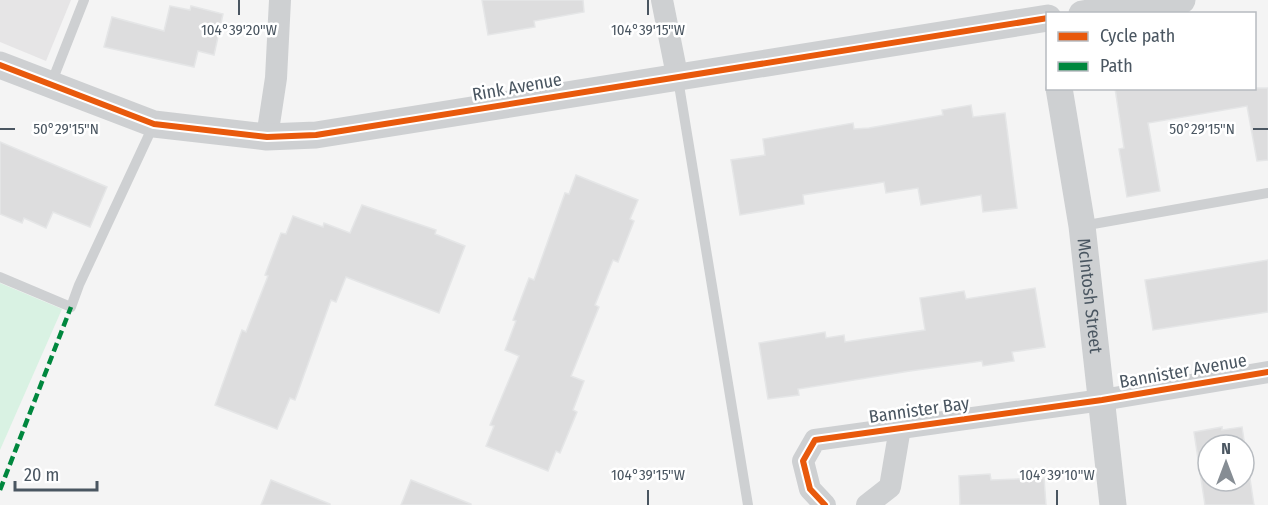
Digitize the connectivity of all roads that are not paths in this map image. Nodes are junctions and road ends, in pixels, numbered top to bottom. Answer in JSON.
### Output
{"nodes":[{"id":1,"x":84,"y":0,"type":"edge"},
{"id":2,"x":280,"y":0,"type":"edge"},
{"id":3,"x":662,"y":0,"type":"edge"},
{"id":4,"x":1182,"y":0,"type":"edge"},
{"id":5,"x":1096,"y":12,"type":"edge"},
{"id":6,"x":1046,"y":18,"type":"edge"},
{"id":7,"x":0,"y":65,"type":"edge"},
{"id":8,"x":677,"y":75,"type":"junction"},
{"id":9,"x":50,"y":86,"type":"junction"},
{"id":10,"x":1059,"y":90,"type":"edge"},
{"id":11,"x":154,"y":124,"type":"junction"},
{"id":12,"x":267,"y":137,"type":"junction"},
{"id":13,"x":1268,"y":193,"type":"edge"},
{"id":14,"x":1082,"y":226,"type":"junction"},
{"id":15,"x":0,"y":277,"type":"edge"},
{"id":16,"x":1268,"y":372,"type":"edge"},
{"id":17,"x":1102,"y":400,"type":"junction"},
{"id":18,"x":900,"y":428,"type":"junction"},
{"id":19,"x":748,"y":505,"type":"edge"},
{"id":20,"x":825,"y":505,"type":"edge"},
{"id":21,"x":867,"y":505,"type":"edge"},
{"id":22,"x":1113,"y":505,"type":"edge"}],
"edges":[{"from":1,"to":9,"type":"lane"},
{"from":2,"to":12,"type":"street"},
{"from":3,"to":8,"type":"street"},
{"from":4,"to":5,"type":"street"},
{"from":6,"to":8,"type":"street","name":"Rink Avenue"},
{"from":7,"to":9,"type":"street","name":"Rink Avenue"},
{"from":8,"to":12,"type":"street","name":"Rink Avenue"},
{"from":8,"to":19,"type":"lane"},
{"from":9,"to":11,"type":"street","name":"Rink Avenue"},
{"from":10,"to":14,"type":"street","name":"McIntosh Street"},
{"from":11,"to":12,"type":"street","name":"Rink Avenue"},
{"from":11,"to":15,"type":"lane"},
{"from":13,"to":14,"type":"lane"},
{"from":14,"to":17,"type":"street","name":"McIntosh Street"},
{"from":16,"to":17,"type":"street","name":"Bannister Avenue"},
{"from":17,"to":18,"type":"street","name":"Bannister Bay"},
{"from":17,"to":22,"type":"street","name":"McIntosh Street"},
{"from":18,"to":20,"type":"street","name":"Bannister Bay"},
{"from":18,"to":21,"type":"street","name":"Bannister Bay"}]}
